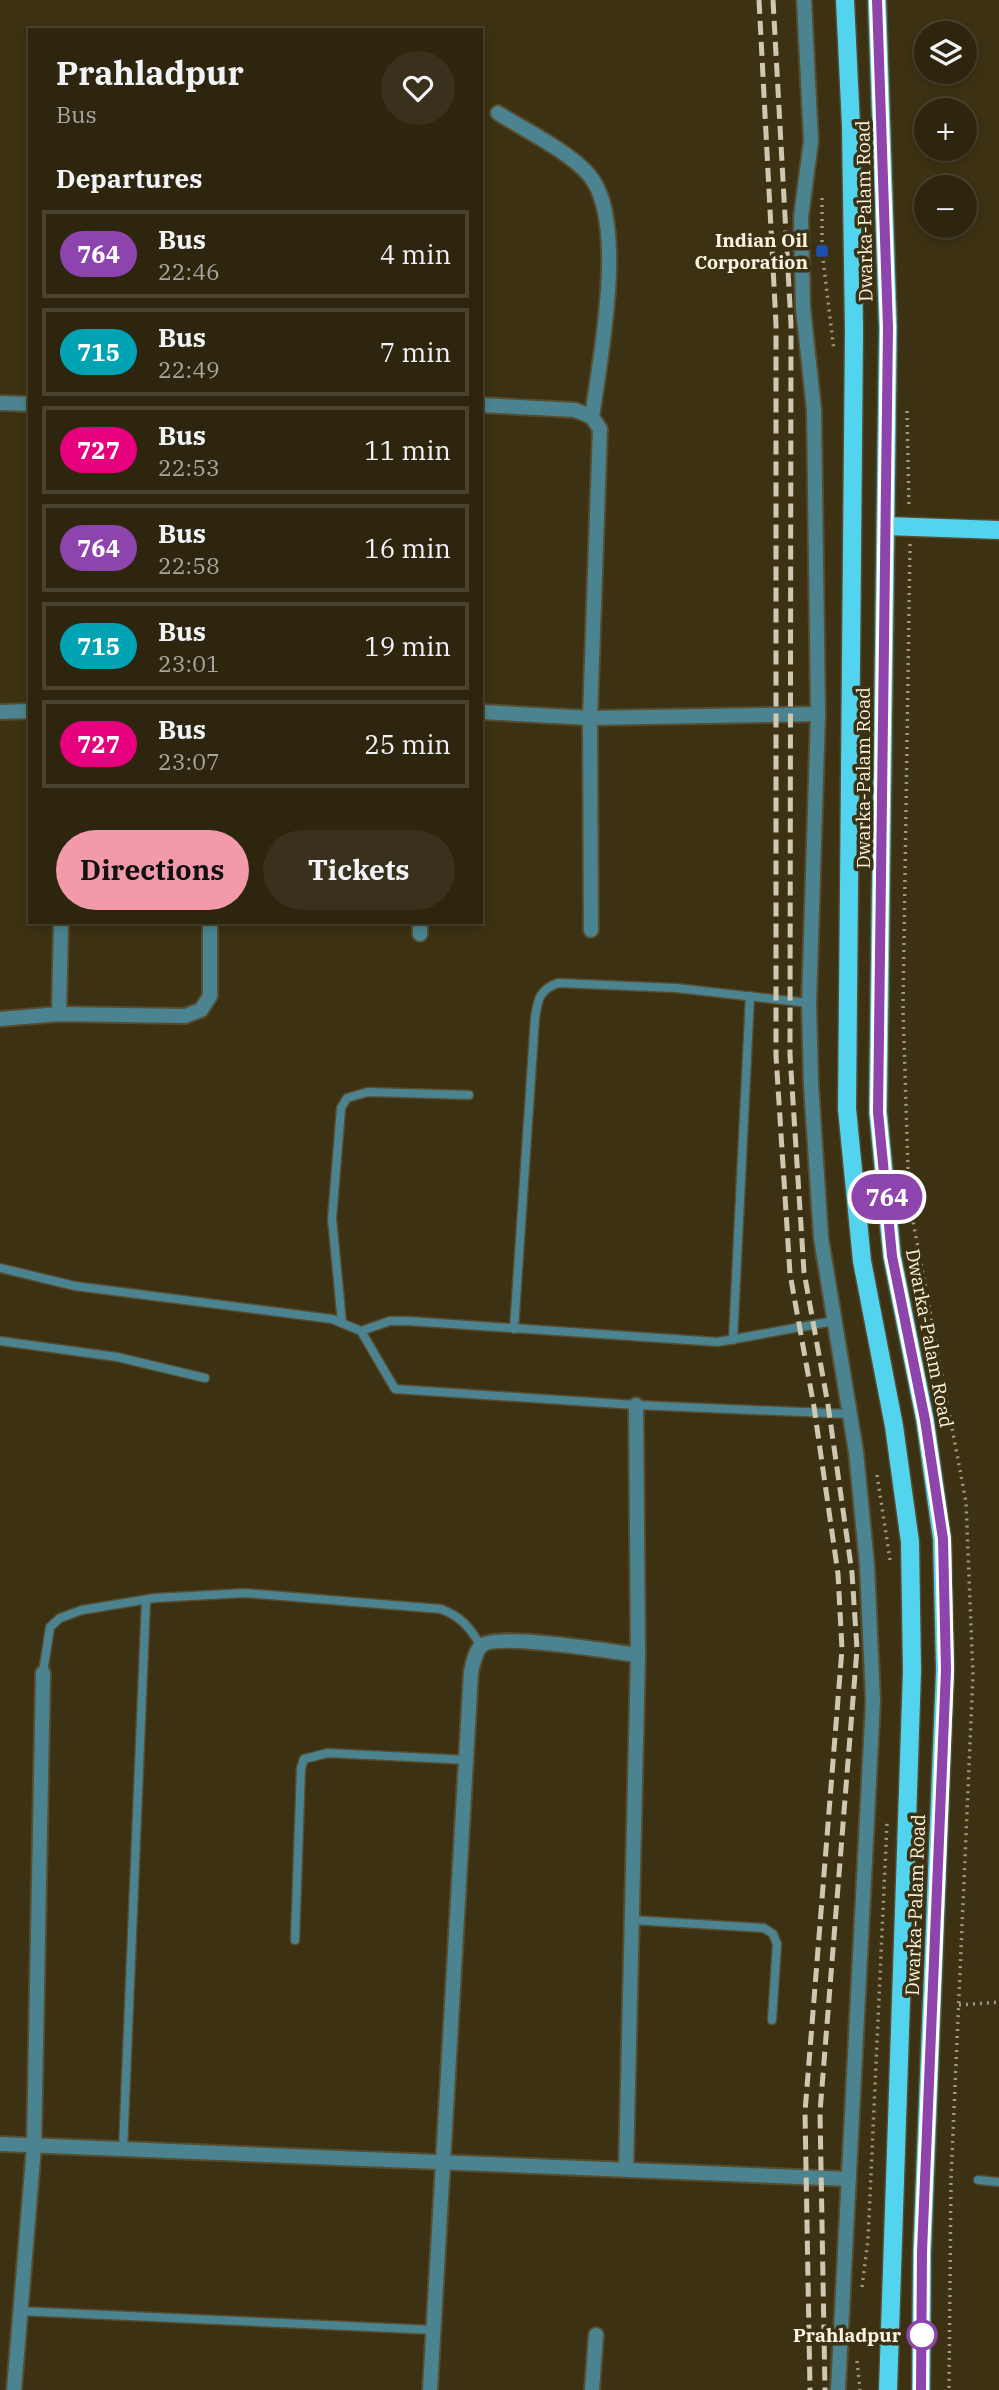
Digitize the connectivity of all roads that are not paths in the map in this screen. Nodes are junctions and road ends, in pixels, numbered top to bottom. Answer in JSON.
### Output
{"nodes":[{"id":1,"x":804,"y":0,"type":"edge"},
{"id":2,"x":845,"y":0,"type":"edge"},
{"id":3,"x":877,"y":0,"type":"edge"},
{"id":4,"x":498,"y":113,"type":"dead end"},
{"id":5,"x":0,"y":403,"type":"edge"},
{"id":6,"x":28,"y":404,"type":"edge"},
{"id":7,"x":483,"y":405,"type":"edge"},
{"id":8,"x":592,"y":417,"type":"junction"},
{"id":9,"x":886,"y":526,"type":"junction"},
{"id":10,"x":999,"y":530,"type":"edge"},
{"id":11,"x":28,"y":711,"type":"edge"},
{"id":12,"x":0,"y":712,"type":"edge"},
{"id":13,"x":483,"y":712,"type":"edge"},
{"id":14,"x":818,"y":714,"type":"junction"},
{"id":15,"x":590,"y":718,"type":"junction"},
{"id":16,"x":61,"y":924,"type":"edge"},
{"id":17,"x":211,"y":924,"type":"edge"},
{"id":18,"x":591,"y":930,"type":"dead end"},
{"id":19,"x":750,"y":996,"type":"junction"},
{"id":20,"x":809,"y":1003,"type":"junction"},
{"id":21,"x":59,"y":1014,"type":"junction"},
{"id":22,"x":0,"y":1019,"type":"edge"},
{"id":23,"x":469,"y":1095,"type":"dead end"},
{"id":24,"x":0,"y":1268,"type":"edge"},
{"id":25,"x":834,"y":1321,"type":"junction"},
{"id":26,"x":342,"y":1323,"type":"junction"},
{"id":27,"x":514,"y":1329,"type":"junction"},
{"id":28,"x":360,"y":1331,"type":"junction"},
{"id":29,"x":733,"y":1340,"type":"junction"},
{"id":30,"x":0,"y":1341,"type":"edge"},
{"id":31,"x":205,"y":1378,"type":"dead end"},
{"id":32,"x":636,"y":1405,"type":"junction"},
{"id":33,"x":850,"y":1414,"type":"junction"},
{"id":34,"x":146,"y":1600,"type":"junction"},
{"id":35,"x":481,"y":1646,"type":"junction"},
{"id":36,"x":638,"y":1655,"type":"junction"},
{"id":37,"x":43,"y":1672,"type":"joint"},
{"id":38,"x":469,"y":1759,"type":"junction"},
{"id":39,"x":632,"y":1920,"type":"junction"},
{"id":40,"x":295,"y":1940,"type":"dead end"},
{"id":41,"x":772,"y":2020,"type":"dead end"},
{"id":42,"x":0,"y":2144,"type":"edge"},
{"id":43,"x":34,"y":2146,"type":"junction"},
{"id":44,"x":123,"y":2149,"type":"junction"},
{"id":45,"x":445,"y":2164,"type":"junction"},
{"id":46,"x":626,"y":2169,"type":"junction"},
{"id":47,"x":849,"y":2179,"type":"junction"},
{"id":48,"x":978,"y":2180,"type":"dead end"},
{"id":49,"x":999,"y":2182,"type":"edge"},
{"id":50,"x":19,"y":2311,"type":"junction"},
{"id":51,"x":434,"y":2329,"type":"junction"},
{"id":52,"x":596,"y":2335,"type":"dead end"},
{"id":53,"x":14,"y":2390,"type":"edge"},
{"id":54,"x":430,"y":2390,"type":"edge"},
{"id":55,"x":592,"y":2390,"type":"edge"},
{"id":56,"x":838,"y":2390,"type":"edge"},
{"id":57,"x":888,"y":2390,"type":"edge"},
{"id":58,"x":921,"y":2390,"type":"edge"}],
"edges":[{"from":1,"to":14,"type":"street"},
{"from":2,"to":57,"type":"main road","name":"Dwarka-Palam Road"},
{"from":3,"to":9,"type":"main road","name":"Dwarka-Palam Road"},
{"from":4,"to":8,"type":"street"},
{"from":5,"to":6,"type":"street"},
{"from":7,"to":8,"type":"street"},
{"from":8,"to":15,"type":"street"},
{"from":9,"to":10,"type":"main road"},
{"from":9,"to":58,"type":"main road","name":"Dwarka-Palam Road"},
{"from":11,"to":12,"type":"street"},
{"from":13,"to":15,"type":"street"},
{"from":14,"to":15,"type":"street"},
{"from":14,"to":20,"type":"street"},
{"from":15,"to":18,"type":"street"},
{"from":16,"to":21,"type":"street"},
{"from":17,"to":21,"type":"street"},
{"from":19,"to":20,"type":"lane"},
{"from":19,"to":27,"type":"lane"},
{"from":19,"to":29,"type":"lane"},
{"from":20,"to":25,"type":"street"},
{"from":21,"to":22,"type":"street"},
{"from":23,"to":26,"type":"lane"},
{"from":24,"to":26,"type":"lane"},
{"from":25,"to":29,"type":"lane"},
{"from":25,"to":33,"type":"street"},
{"from":26,"to":28,"type":"lane"},
{"from":27,"to":28,"type":"lane"},
{"from":27,"to":29,"type":"lane"},
{"from":28,"to":32,"type":"lane"},
{"from":30,"to":31,"type":"lane"},
{"from":32,"to":33,"type":"lane"},
{"from":32,"to":36,"type":"street"},
{"from":33,"to":47,"type":"street"},
{"from":34,"to":35,"type":"lane"},
{"from":34,"to":37,"type":"lane"},
{"from":34,"to":44,"type":"lane"},
{"from":35,"to":36,"type":"street"},
{"from":35,"to":38,"type":"street"},
{"from":36,"to":39,"type":"street"},
{"from":37,"to":43,"type":"street"},
{"from":38,"to":40,"type":"lane"},
{"from":38,"to":45,"type":"street"},
{"from":39,"to":41,"type":"lane"},
{"from":39,"to":46,"type":"street"},
{"from":42,"to":43,"type":"street"},
{"from":43,"to":44,"type":"street"},
{"from":43,"to":50,"type":"street"},
{"from":44,"to":45,"type":"street"},
{"from":45,"to":46,"type":"street"},
{"from":45,"to":51,"type":"street"},
{"from":46,"to":47,"type":"street"},
{"from":47,"to":56,"type":"street"},
{"from":48,"to":49,"type":"lane"},
{"from":50,"to":51,"type":"lane"},
{"from":50,"to":53,"type":"street"},
{"from":51,"to":54,"type":"street"},
{"from":52,"to":55,"type":"street"}]}
